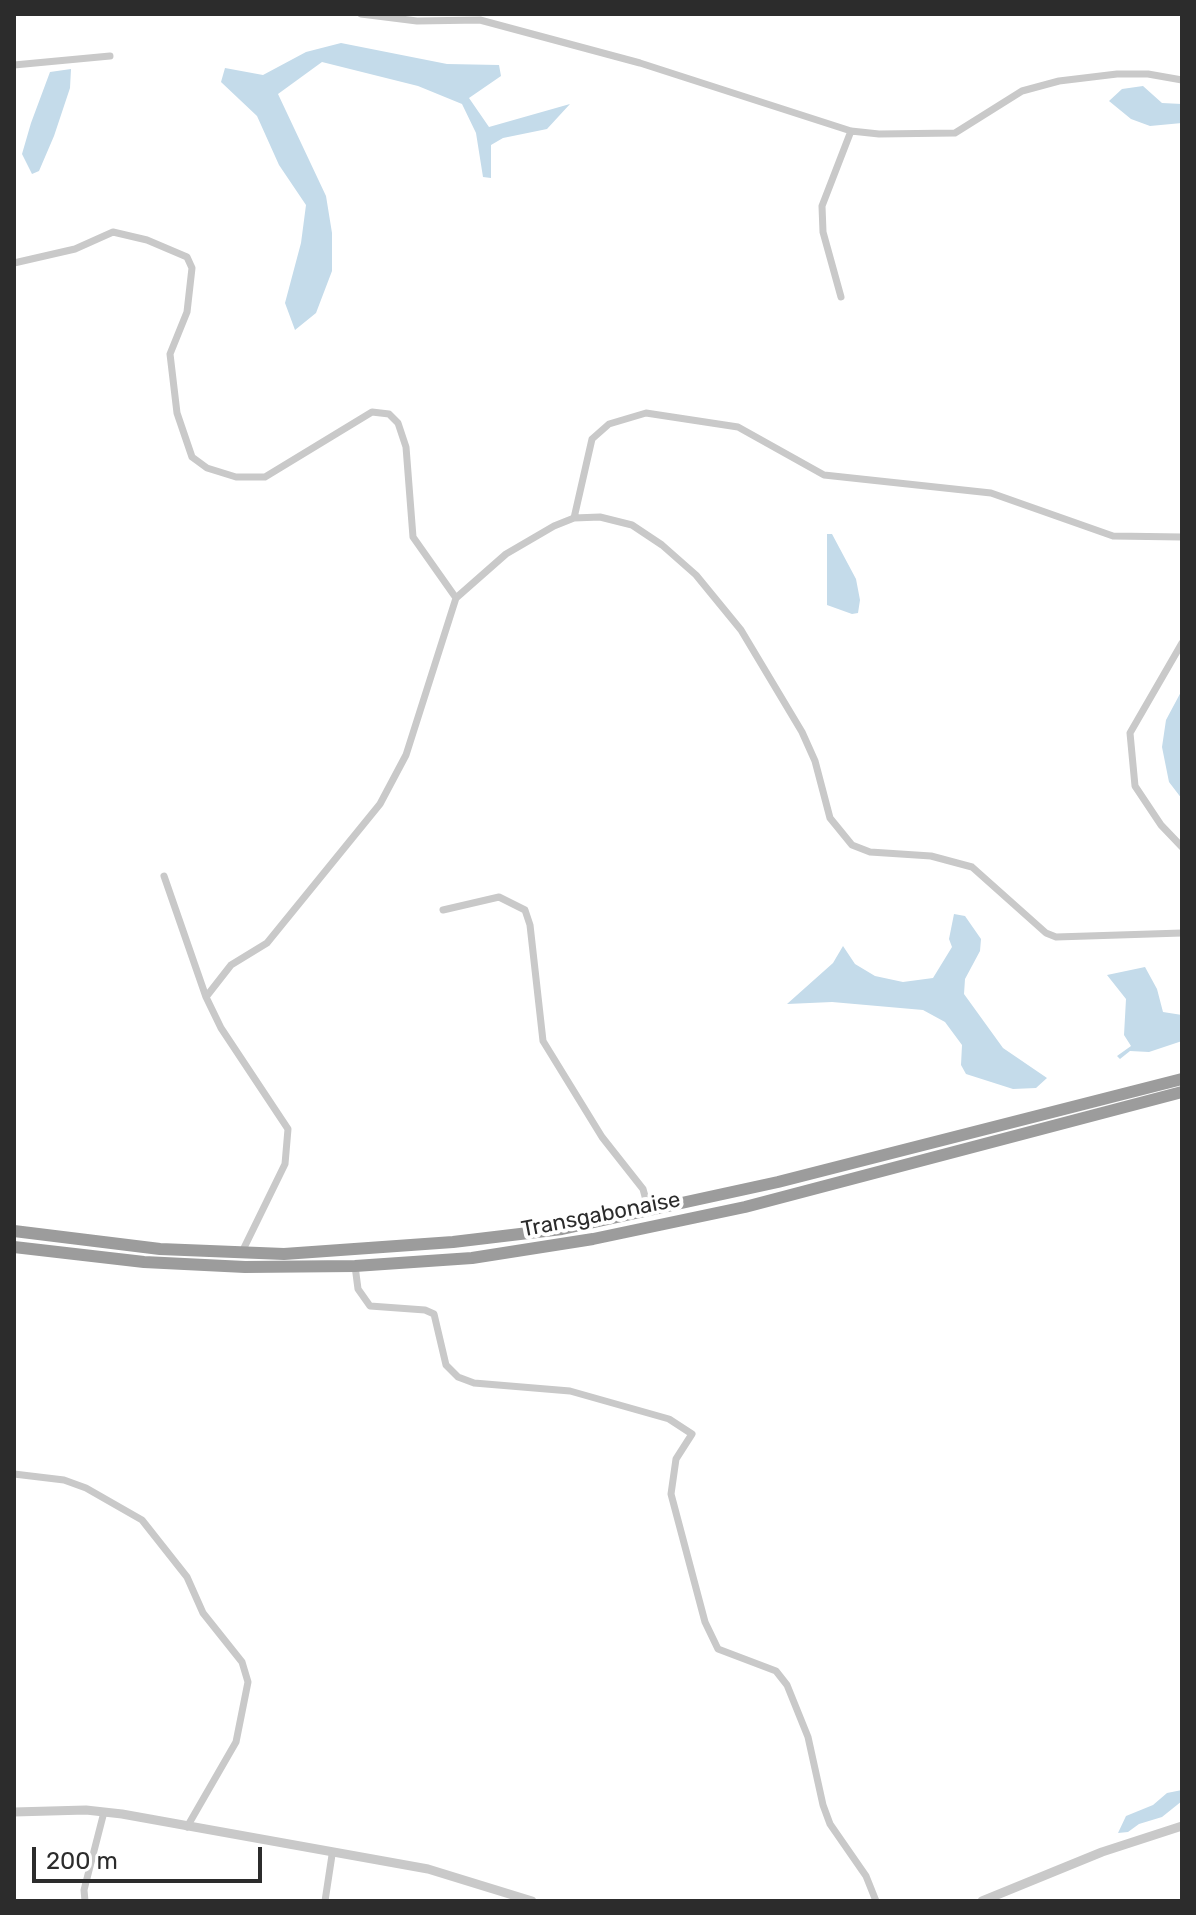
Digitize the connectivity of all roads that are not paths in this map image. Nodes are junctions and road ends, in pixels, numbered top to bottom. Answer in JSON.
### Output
{"nodes":[{"id":1,"x":361,"y":14,"type":"edge"},
{"id":2,"x":110,"y":56,"type":"dead end"},
{"id":3,"x":14,"y":65,"type":"edge"},
{"id":4,"x":1182,"y":80,"type":"edge"},
{"id":5,"x":851,"y":131,"type":"junction"},
{"id":6,"x":14,"y":263,"type":"edge"},
{"id":7,"x":841,"y":297,"type":"dead end"},
{"id":8,"x":574,"y":518,"type":"junction"},
{"id":9,"x":1182,"y":537,"type":"edge"},
{"id":10,"x":456,"y":598,"type":"junction"},
{"id":11,"x":1182,"y":643,"type":"edge"},
{"id":12,"x":1182,"y":847,"type":"edge"},
{"id":13,"x":164,"y":876,"type":"dead end"},
{"id":14,"x":443,"y":910,"type":"dead end"},
{"id":15,"x":1182,"y":933,"type":"edge"},
{"id":16,"x":206,"y":997,"type":"junction"},
{"id":17,"x":1182,"y":1079,"type":"edge"},
{"id":18,"x":1182,"y":1092,"type":"edge"},
{"id":19,"x":649,"y":1211,"type":"junction"},
{"id":20,"x":14,"y":1231,"type":"edge"},
{"id":21,"x":14,"y":1247,"type":"edge"},
{"id":22,"x":241,"y":1254,"type":"junction"},
{"id":23,"x":355,"y":1266,"type":"junction"},
{"id":24,"x":14,"y":1474,"type":"edge"},
{"id":25,"x":14,"y":1812,"type":"edge"},
{"id":26,"x":104,"y":1812,"type":"junction"},
{"id":27,"x":1182,"y":1826,"type":"edge"},
{"id":28,"x":187,"y":1827,"type":"junction"},
{"id":29,"x":332,"y":1855,"type":"junction"},
{"id":30,"x":498,"y":1896,"type":"edge"},
{"id":31,"x":85,"y":1901,"type":"edge"},
{"id":32,"x":325,"y":1901,"type":"edge"},
{"id":33,"x":532,"y":1901,"type":"edge"},
{"id":34,"x":876,"y":1901,"type":"edge"},
{"id":35,"x":982,"y":1901,"type":"edge"}],
"edges":[{"from":1,"to":5,"type":"street"},
{"from":2,"to":3,"type":"street"},
{"from":4,"to":5,"type":"street"},
{"from":5,"to":7,"type":"street"},
{"from":6,"to":10,"type":"street"},
{"from":8,"to":9,"type":"street"},
{"from":8,"to":10,"type":"street"},
{"from":8,"to":15,"type":"street"},
{"from":10,"to":16,"type":"street"},
{"from":11,"to":12,"type":"street"},
{"from":13,"to":16,"type":"street"},
{"from":14,"to":19,"type":"street"},
{"from":16,"to":22,"type":"street"},
{"from":17,"to":19,"type":"highway","name":"Transgabonaise"},
{"from":18,"to":23,"type":"highway","name":"Transgabonaise"},
{"from":19,"to":22,"type":"highway","name":"Transgabonaise"},
{"from":20,"to":22,"type":"highway","name":"Transgabonaise"},
{"from":21,"to":23,"type":"highway","name":"Transgabonaise"},
{"from":23,"to":34,"type":"street"},
{"from":24,"to":28,"type":"street"},
{"from":25,"to":26,"type":"street"},
{"from":26,"to":28,"type":"street"},
{"from":26,"to":31,"type":"street"},
{"from":27,"to":35,"type":"street"},
{"from":28,"to":29,"type":"street"},
{"from":29,"to":30,"type":"street"},
{"from":29,"to":32,"type":"street"},
{"from":30,"to":33,"type":"street"}]}
